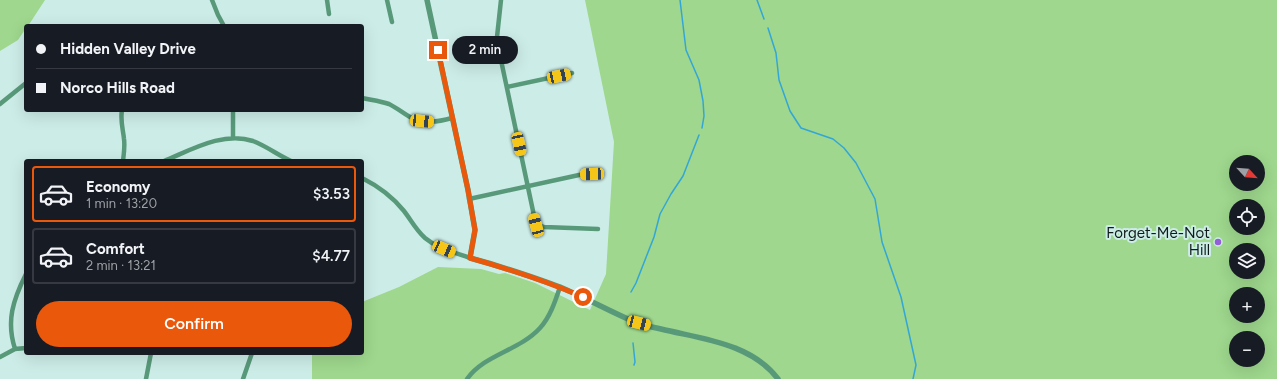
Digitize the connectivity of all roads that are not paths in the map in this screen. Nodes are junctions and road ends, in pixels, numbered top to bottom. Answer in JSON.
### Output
{"nodes":[{"id":1,"x":212,"y":0,"type":"edge"},
{"id":2,"x":327,"y":0,"type":"edge"},
{"id":3,"x":388,"y":0,"type":"edge"},
{"id":4,"x":427,"y":0,"type":"edge"},
{"id":5,"x":501,"y":0,"type":"edge"},
{"id":6,"x":329,"y":14,"type":"dead end"},
{"id":7,"x":392,"y":22,"type":"dead end"},
{"id":8,"x":223,"y":24,"type":"edge"},
{"id":9,"x":572,"y":73,"type":"dead end"},
{"id":10,"x":24,"y":85,"type":"edge"},
{"id":11,"x":507,"y":87,"type":"junction"},
{"id":12,"x":364,"y":98,"type":"edge"},
{"id":13,"x":0,"y":104,"type":"edge"},
{"id":14,"x":122,"y":112,"type":"edge"},
{"id":15,"x":233,"y":112,"type":"edge"},
{"id":16,"x":452,"y":118,"type":"junction"},
{"id":17,"x":233,"y":138,"type":"junction"},
{"id":18,"x":123,"y":159,"type":"edge"},
{"id":19,"x":169,"y":159,"type":"edge"},
{"id":20,"x":288,"y":159,"type":"edge"},
{"id":21,"x":592,"y":174,"type":"dead end"},
{"id":22,"x":364,"y":179,"type":"edge"},
{"id":23,"x":528,"y":186,"type":"junction"},
{"id":24,"x":469,"y":199,"type":"junction"},
{"id":25,"x":598,"y":229,"type":"dead end"},
{"id":26,"x":470,"y":258,"type":"junction"},
{"id":27,"x":24,"y":278,"type":"edge"},
{"id":28,"x":560,"y":287,"type":"junction"},
{"id":29,"x":24,"y":348,"type":"edge"},
{"id":30,"x":15,"y":349,"type":"junction"},
{"id":31,"x":151,"y":355,"type":"edge"},
{"id":32,"x":251,"y":355,"type":"edge"},
{"id":33,"x":0,"y":357,"type":"edge"},
{"id":34,"x":146,"y":379,"type":"edge"},
{"id":35,"x":243,"y":379,"type":"edge"},
{"id":36,"x":467,"y":379,"type":"edge"},
{"id":37,"x":778,"y":379,"type":"edge"}],
"edges":[{"from":1,"to":8,"type":"street"},
{"from":2,"to":6,"type":"street"},
{"from":3,"to":7,"type":"street"},
{"from":4,"to":16,"type":"street"},
{"from":5,"to":11,"type":"street"},
{"from":9,"to":11,"type":"street"},
{"from":10,"to":13,"type":"street"},
{"from":11,"to":23,"type":"street"},
{"from":12,"to":16,"type":"street"},
{"from":14,"to":18,"type":"street"},
{"from":15,"to":17,"type":"street"},
{"from":16,"to":24,"type":"street"},
{"from":17,"to":19,"type":"street"},
{"from":17,"to":20,"type":"street"},
{"from":21,"to":23,"type":"street"},
{"from":22,"to":26,"type":"street"},
{"from":23,"to":24,"type":"street"},
{"from":23,"to":25,"type":"street"},
{"from":24,"to":26,"type":"street"},
{"from":26,"to":28,"type":"street"},
{"from":27,"to":30,"type":"street"},
{"from":28,"to":36,"type":"street"},
{"from":28,"to":37,"type":"street"},
{"from":29,"to":30,"type":"street"},
{"from":30,"to":33,"type":"street"},
{"from":31,"to":34,"type":"street"},
{"from":32,"to":35,"type":"street"}]}
